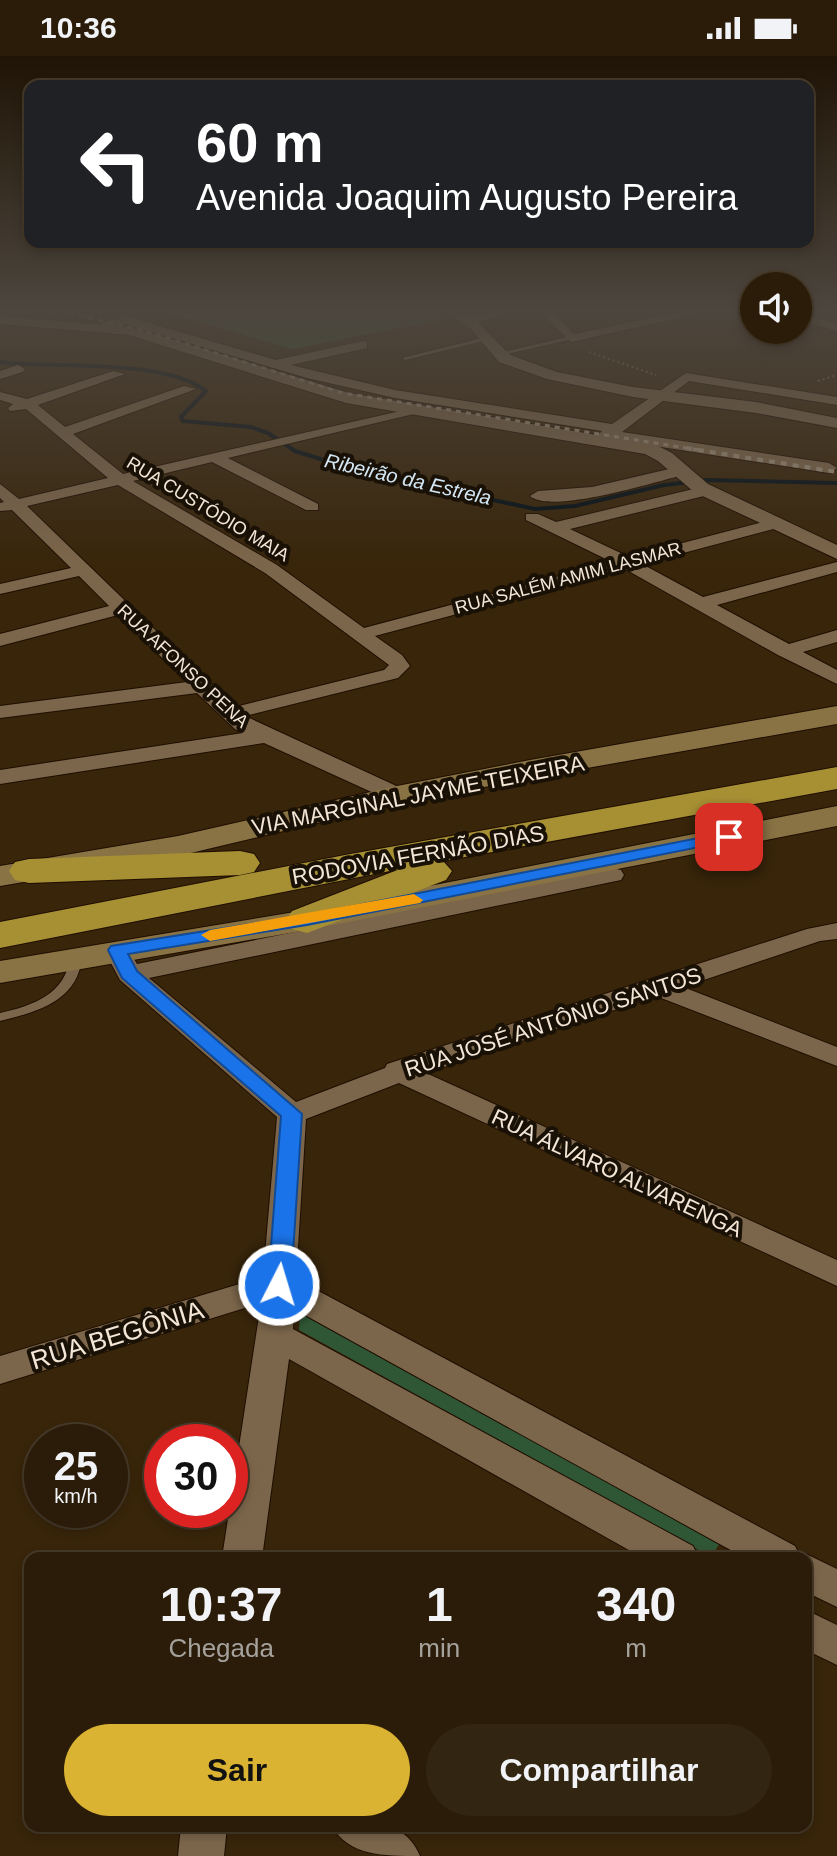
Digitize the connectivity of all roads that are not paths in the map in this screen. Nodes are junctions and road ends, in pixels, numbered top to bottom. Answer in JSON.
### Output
{"nodes":[{"id":1,"x":4,"y":397,"type":"edge"},
{"id":2,"x":49,"y":397,"type":"edge"},
{"id":3,"x":166,"y":397,"type":"edge"},
{"id":4,"x":346,"y":397,"type":"edge"},
{"id":5,"x":411,"y":397,"type":"edge"},
{"id":6,"x":661,"y":397,"type":"edge"},
{"id":7,"x":671,"y":397,"type":"edge"},
{"id":8,"x":810,"y":397,"type":"edge"},
{"id":9,"x":837,"y":401,"type":"edge"},
{"id":10,"x":28,"y":404,"type":"junction"},
{"id":11,"x":413,"y":410,"type":"junction"},
{"id":12,"x":0,"y":413,"type":"edge"},
{"id":13,"x":837,"y":423,"type":"edge"},
{"id":14,"x":61,"y":433,"type":"junction"},
{"id":15,"x":607,"y":435,"type":"junction"},
{"id":16,"x":214,"y":457,"type":"junction"},
{"id":17,"x":829,"y":468,"type":"dead end"},
{"id":18,"x":119,"y":479,"type":"junction"},
{"id":19,"x":694,"y":482,"type":"junction"},
{"id":20,"x":0,"y":489,"type":"edge"},
{"id":21,"x":538,"y":496,"type":"dead end"},
{"id":22,"x":7,"y":506,"type":"edge"},
{"id":23,"x":312,"y":507,"type":"dead end"},
{"id":24,"x":532,"y":517,"type":"dead end"},
{"id":25,"x":775,"y":524,"type":"junction"},
{"id":26,"x":554,"y":528,"type":"junction"},
{"id":27,"x":837,"y":553,"type":"edge"},
{"id":28,"x":625,"y":562,"type":"junction"},
{"id":29,"x":837,"y":567,"type":"edge"},
{"id":30,"x":83,"y":570,"type":"junction"},
{"id":31,"x":0,"y":589,"type":"edge"},
{"id":32,"x":699,"y":604,"type":"junction"},
{"id":33,"x":122,"y":608,"type":"junction"},
{"id":34,"x":361,"y":634,"type":"junction"},
{"id":35,"x":837,"y":636,"type":"edge"},
{"id":36,"x":0,"y":640,"type":"edge"},
{"id":37,"x":785,"y":651,"type":"junction"},
{"id":38,"x":837,"y":678,"type":"edge"},
{"id":39,"x":202,"y":686,"type":"junction"},
{"id":40,"x":0,"y":712,"type":"edge"},
{"id":41,"x":230,"y":714,"type":"junction"},
{"id":42,"x":837,"y":715,"type":"edge"},
{"id":43,"x":262,"y":737,"type":"junction"},
{"id":44,"x":829,"y":761,"type":"edge"},
{"id":45,"x":0,"y":777,"type":"edge"},
{"id":46,"x":397,"y":795,"type":"junction"},
{"id":47,"x":837,"y":816,"type":"edge"},
{"id":48,"x":521,"y":835,"type":"junction"},
{"id":49,"x":240,"y":863,"type":"junction"},
{"id":50,"x":15,"y":873,"type":"edge"},
{"id":51,"x":612,"y":875,"type":"dead end"},
{"id":52,"x":0,"y":908,"type":"edge"},
{"id":53,"x":307,"y":920,"type":"junction"},
{"id":54,"x":827,"y":933,"type":"edge"},
{"id":55,"x":0,"y":935,"type":"edge"},
{"id":56,"x":76,"y":957,"type":"junction"},
{"id":57,"x":123,"y":962,"type":"junction"},
{"id":58,"x":0,"y":972,"type":"edge"},
{"id":59,"x":660,"y":988,"type":"junction"},
{"id":60,"x":0,"y":1017,"type":"edge"},
{"id":61,"x":837,"y":1057,"type":"edge"},
{"id":62,"x":397,"y":1071,"type":"junction"},
{"id":63,"x":292,"y":1114,"type":"junction"},
{"id":64,"x":837,"y":1274,"type":"edge"},
{"id":65,"x":279,"y":1285,"type":"junction"},
{"id":66,"x":275,"y":1335,"type":"junction"},
{"id":67,"x":0,"y":1370,"type":"edge"},
{"id":68,"x":740,"y":1548,"type":"edge"},
{"id":69,"x":243,"y":1552,"type":"edge"},
{"id":70,"x":668,"y":1552,"type":"edge"},
{"id":71,"x":812,"y":1575,"type":"edge"},
{"id":72,"x":837,"y":1589,"type":"edge"},
{"id":73,"x":812,"y":1632,"type":"edge"},
{"id":74,"x":837,"y":1646,"type":"edge"},
{"id":75,"x":203,"y":1832,"type":"edge"},
{"id":76,"x":363,"y":1832,"type":"edge"},
{"id":77,"x":201,"y":1856,"type":"edge"},
{"id":78,"x":397,"y":1856,"type":"edge"}],
"edges":[{"from":1,"to":10,"type":"street","name":"RUA CUSTÓDIO MAIA"},
{"from":2,"to":10,"type":"street"},
{"from":3,"to":14,"type":"street"},
{"from":4,"to":11,"type":"street"},
{"from":5,"to":15,"type":"street"},
{"from":6,"to":15,"type":"street"},
{"from":7,"to":13,"type":"street"},
{"from":8,"to":9,"type":"street"},
{"from":10,"to":12,"type":"street"},
{"from":10,"to":14,"type":"street","name":"RUA CUSTÓDIO MAIA"},
{"from":11,"to":15,"type":"street"},
{"from":11,"to":16,"type":"street"},
{"from":14,"to":18,"type":"street","name":"RUA CUSTÓDIO MAIA"},
{"from":15,"to":17,"type":"street"},
{"from":15,"to":19,"type":"street"},
{"from":16,"to":18,"type":"street"},
{"from":16,"to":23,"type":"street"},
{"from":18,"to":22,"type":"street"},
{"from":18,"to":34,"type":"street","name":"RUA CUSTÓDIO MAIA"},
{"from":19,"to":21,"type":"street"},
{"from":19,"to":25,"type":"street"},
{"from":19,"to":26,"type":"street"},
{"from":20,"to":22,"type":"street","name":"RUA AFONSO PENA"},
{"from":22,"to":30,"type":"street","name":"RUA AFONSO PENA"},
{"from":24,"to":26,"type":"street"},
{"from":25,"to":27,"type":"street"},
{"from":25,"to":28,"type":"street","name":"RUA SALÉM AMIM LASMAR"},
{"from":26,"to":28,"type":"street"},
{"from":28,"to":32,"type":"street"},
{"from":28,"to":34,"type":"street","name":"RUA SALÉM AMIM LASMAR"},
{"from":29,"to":32,"type":"street"},
{"from":30,"to":31,"type":"street"},
{"from":30,"to":33,"type":"street","name":"RUA AFONSO PENA"},
{"from":32,"to":37,"type":"street"},
{"from":33,"to":36,"type":"street"},
{"from":33,"to":39,"type":"street","name":"RUA AFONSO PENA"},
{"from":34,"to":41,"type":"street","name":"RUA CUSTÓDIO MAIA"},
{"from":35,"to":37,"type":"street"},
{"from":37,"to":38,"type":"street"},
{"from":39,"to":40,"type":"street"},
{"from":39,"to":41,"type":"street","name":"RUA AFONSO PENA"},
{"from":41,"to":43,"type":"street","name":"RUA AFONSO PENA"},
{"from":42,"to":46,"type":"main road","name":"VIA MARGINAL JAYME TEIXEIRA"},
{"from":43,"to":45,"type":"street"},
{"from":43,"to":46,"type":"street","name":"RUA AFONSO PENA"},
{"from":44,"to":48,"type":"highway","name":"RODOVIA FERNÃO DIAS"},
{"from":44,"to":49,"type":"highway","name":"RODOVIA FERNÃO DIAS"},
{"from":46,"to":50,"type":"main road","name":"VIA MARGINAL JAYME TEIXEIRA"},
{"from":47,"to":53,"type":"main road"},
{"from":48,"to":53,"type":"highway"},
{"from":48,"to":55,"type":"highway","name":"RODOVIA FERNÃO DIAS"},
{"from":49,"to":50,"type":"highway"},
{"from":49,"to":52,"type":"highway","name":"RODOVIA FERNÃO DIAS"},
{"from":51,"to":57,"type":"street"},
{"from":53,"to":57,"type":"main road"},
{"from":54,"to":59,"type":"street","name":"RUA JOSÉ ANTÔNIO SANTOS"},
{"from":56,"to":57,"type":"main road"},
{"from":56,"to":58,"type":"main road"},
{"from":56,"to":60,"type":"lane"},
{"from":57,"to":63,"type":"street"},
{"from":59,"to":61,"type":"street"},
{"from":59,"to":62,"type":"street","name":"RUA JOSÉ ANTÔNIO SANTOS"},
{"from":62,"to":63,"type":"street","name":"RUA JOSÉ ANTÔNIO SANTOS"},
{"from":62,"to":64,"type":"street","name":"RUA ÁLVARO ALVARENGA"},
{"from":63,"to":65,"type":"street"},
{"from":65,"to":66,"type":"street"},
{"from":65,"to":67,"type":"street","name":"RUA BEGÔNIA"},
{"from":65,"to":68,"type":"street"},
{"from":66,"to":69,"type":"street"},
{"from":66,"to":70,"type":"street"},
{"from":71,"to":72,"type":"street"},
{"from":73,"to":74,"type":"street"},
{"from":75,"to":77,"type":"street"},
{"from":76,"to":78,"type":"street"}]}
